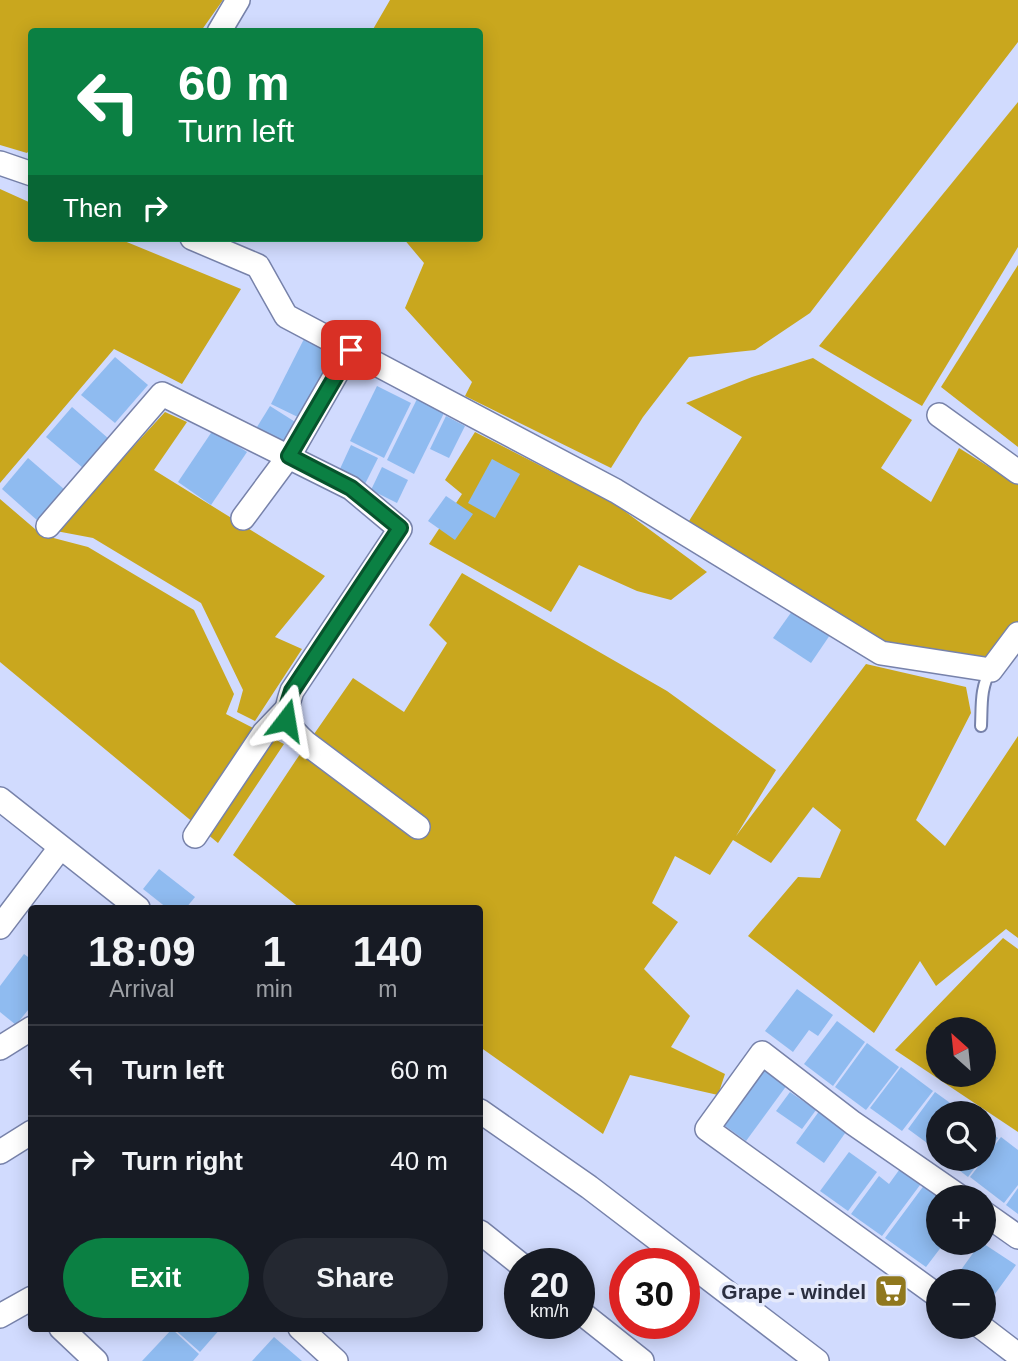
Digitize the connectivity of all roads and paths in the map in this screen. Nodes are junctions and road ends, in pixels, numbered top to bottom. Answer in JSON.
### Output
{"nodes":[{"id":1,"x":238,"y":0,"type":"edge"},
{"id":2,"x":221,"y":28,"type":"edge"},
{"id":3,"x":0,"y":163,"type":"edge"},
{"id":4,"x":28,"y":173,"type":"edge"},
{"id":5,"x":201,"y":242,"type":"edge"},
{"id":6,"x":351,"y":350,"type":"junction"},
{"id":7,"x":939,"y":415,"type":"dead end"},
{"id":8,"x":289,"y":456,"type":"junction"},
{"id":9,"x":1018,"y":472,"type":"edge"},
{"id":10,"x":243,"y":518,"type":"dead end"},
{"id":11,"x":48,"y":526,"type":"dead end"},
{"id":12,"x":1018,"y":634,"type":"edge"},
{"id":13,"x":991,"y":670,"type":"junction"},
{"id":14,"x":286,"y":710,"type":"junction"},
{"id":15,"x":981,"y":726,"type":"dead end"},
{"id":16,"x":0,"y":799,"type":"edge"},
{"id":17,"x":418,"y":827,"type":"dead end"},
{"id":18,"x":195,"y":836,"type":"dead end"},
{"id":19,"x":60,"y":848,"type":"junction"},
{"id":20,"x":134,"y":905,"type":"edge"},
{"id":21,"x":0,"y":927,"type":"edge"},
{"id":22,"x":28,"y":1030,"type":"edge"},
{"id":23,"x":0,"y":1048,"type":"edge"},
{"id":24,"x":483,"y":1113,"type":"edge"},
{"id":25,"x":28,"y":1134,"type":"edge"},
{"id":26,"x":0,"y":1152,"type":"edge"},
{"id":27,"x":943,"y":1185,"type":"edge"},
{"id":28,"x":996,"y":1221,"type":"edge"},
{"id":29,"x":483,"y":1234,"type":"edge"},
{"id":30,"x":1018,"y":1237,"type":"edge"},
{"id":31,"x":504,"y":1251,"type":"edge"},
{"id":32,"x":926,"y":1287,"type":"edge"},
{"id":33,"x":28,"y":1301,"type":"edge"},
{"id":34,"x":0,"y":1316,"type":"edge"},
{"id":35,"x":595,"y":1327,"type":"edge"},
{"id":36,"x":65,"y":1332,"type":"edge"},
{"id":37,"x":304,"y":1332,"type":"edge"},
{"id":38,"x":996,"y":1338,"type":"edge"},
{"id":39,"x":1018,"y":1355,"type":"edge"},
{"id":40,"x":626,"y":1357,"type":"edge"},
{"id":41,"x":96,"y":1361,"type":"edge"},
{"id":42,"x":336,"y":1361,"type":"edge"},
{"id":43,"x":817,"y":1361,"type":"edge"}],
"edges":[{"from":1,"to":2,"type":"street"},
{"from":3,"to":4,"type":"street"},
{"from":5,"to":6,"type":"street"},
{"from":6,"to":8,"type":"street"},
{"from":6,"to":13,"type":"street"},
{"from":7,"to":9,"type":"street"},
{"from":8,"to":10,"type":"street"},
{"from":8,"to":11,"type":"street"},
{"from":8,"to":14,"type":"street"},
{"from":12,"to":13,"type":"street"},
{"from":13,"to":15,"type":"lane"},
{"from":14,"to":17,"type":"street"},
{"from":14,"to":18,"type":"street"},
{"from":16,"to":19,"type":"street"},
{"from":19,"to":20,"type":"street"},
{"from":19,"to":21,"type":"street"},
{"from":22,"to":23,"type":"street"},
{"from":24,"to":43,"type":"street"},
{"from":25,"to":26,"type":"street"},
{"from":27,"to":32,"type":"street"},
{"from":28,"to":30,"type":"street"},
{"from":29,"to":31,"type":"street"},
{"from":33,"to":34,"type":"street"},
{"from":35,"to":40,"type":"street"},
{"from":36,"to":41,"type":"street"},
{"from":37,"to":42,"type":"street"},
{"from":38,"to":39,"type":"street"}]}
